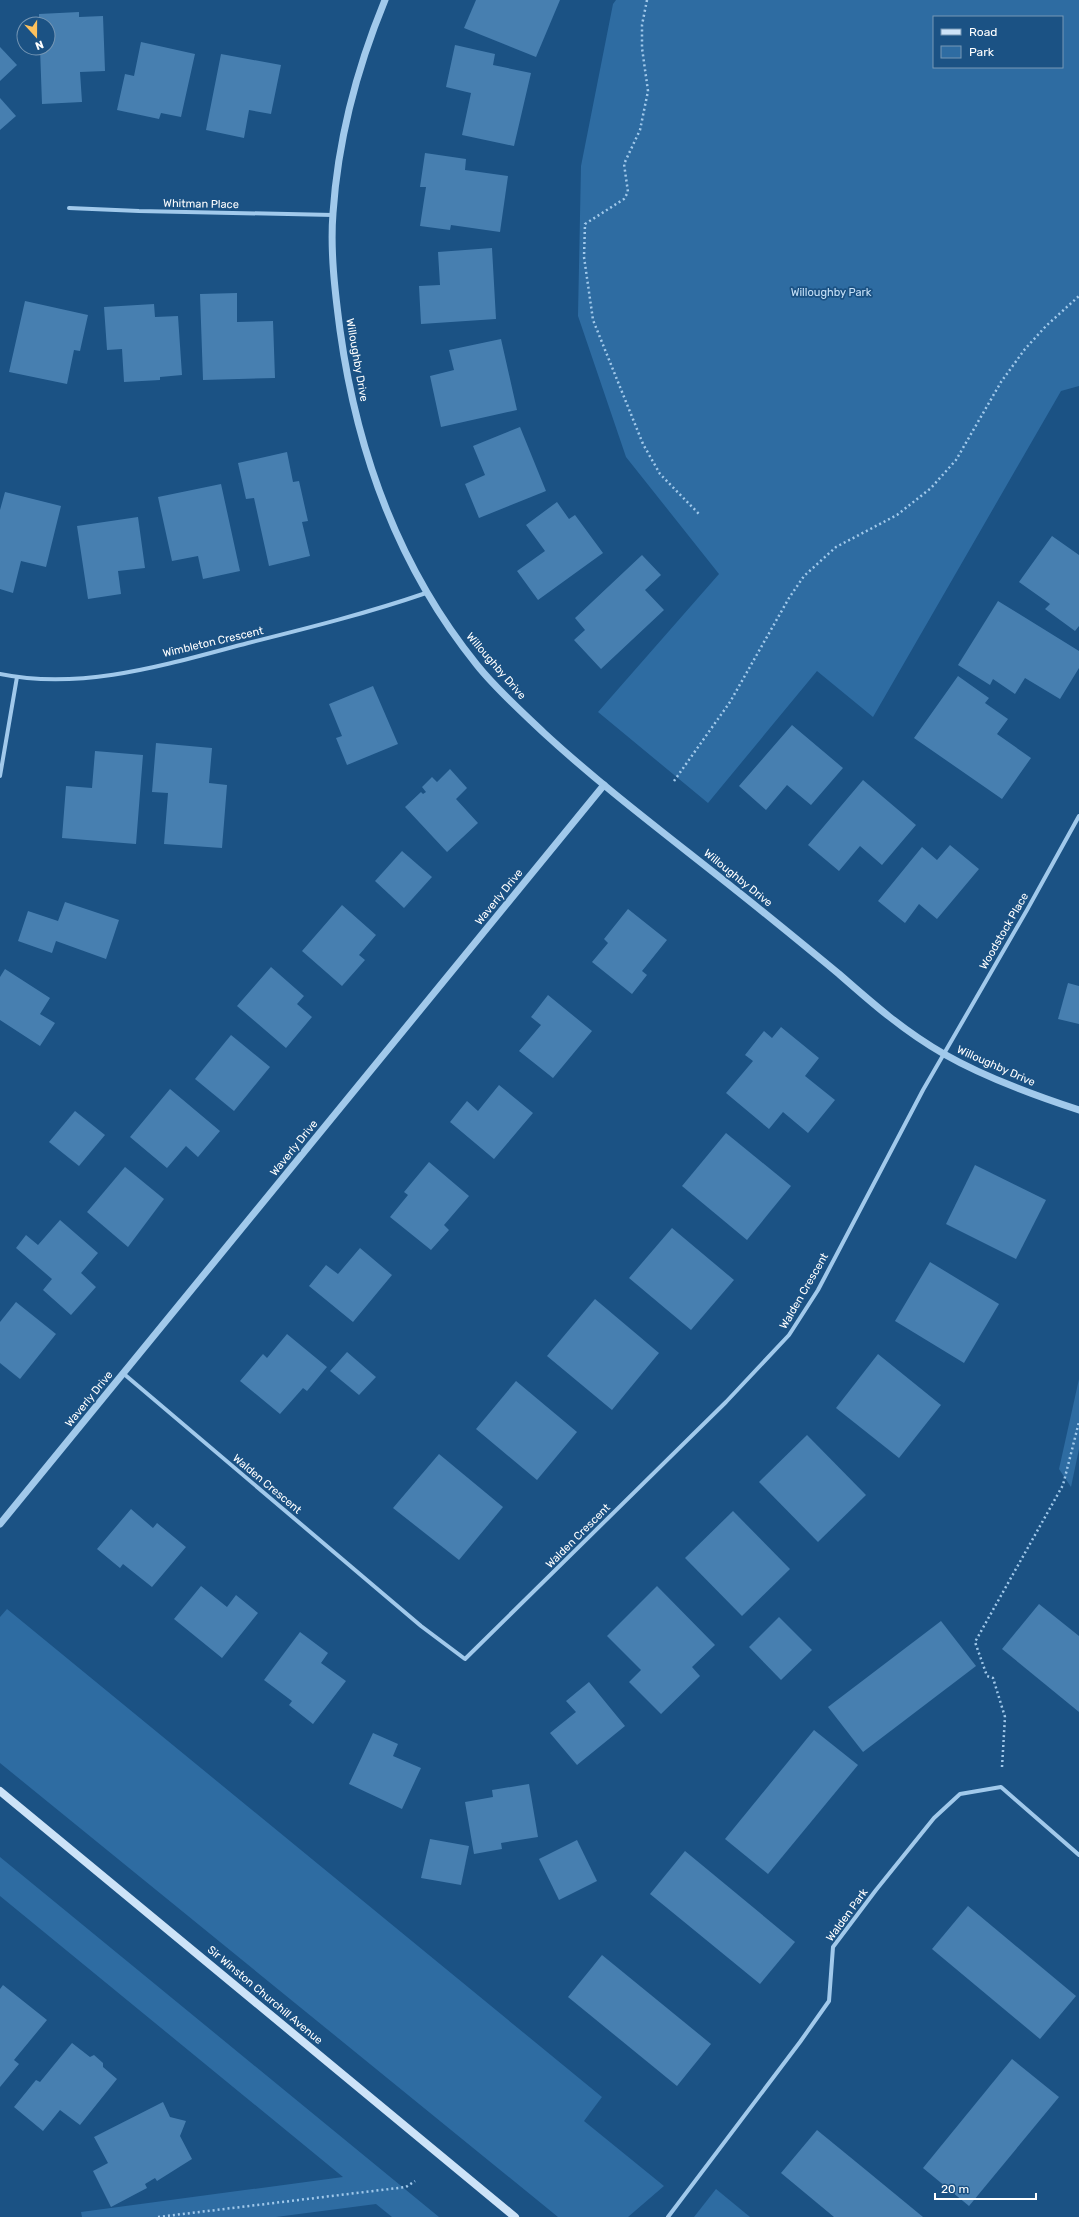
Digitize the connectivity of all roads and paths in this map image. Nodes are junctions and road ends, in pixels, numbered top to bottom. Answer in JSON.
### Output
{"nodes":[{"id":1,"x":385,"y":0,"type":"edge"},
{"id":2,"x":647,"y":0,"type":"edge"},
{"id":3,"x":69,"y":208,"type":"dead end"},
{"id":4,"x":333,"y":215,"type":"junction"},
{"id":5,"x":1079,"y":296,"type":"edge"},
{"id":6,"x":700,"y":515,"type":"dead end"},
{"id":7,"x":426,"y":593,"type":"junction"},
{"id":8,"x":0,"y":674,"type":"edge"},
{"id":9,"x":17,"y":677,"type":"junction"},
{"id":10,"x":0,"y":776,"type":"edge"},
{"id":11,"x":674,"y":781,"type":"dead end"},
{"id":12,"x":604,"y":785,"type":"junction"},
{"id":13,"x":1079,"y":816,"type":"edge"},
{"id":14,"x":943,"y":1054,"type":"junction"},
{"id":15,"x":1079,"y":1110,"type":"edge"},
{"id":16,"x":124,"y":1374,"type":"junction"},
{"id":17,"x":1079,"y":1422,"type":"edge"},
{"id":18,"x":0,"y":1524,"type":"edge"},
{"id":19,"x":1002,"y":1787,"type":"junction"},
{"id":20,"x":0,"y":1791,"type":"edge"},
{"id":21,"x":1079,"y":1855,"type":"edge"},
{"id":22,"x":415,"y":2181,"type":"dead end"},
{"id":23,"x":158,"y":2217,"type":"edge"},
{"id":24,"x":515,"y":2217,"type":"edge"},
{"id":25,"x":668,"y":2217,"type":"edge"}],
"edges":[{"from":1,"to":4,"type":"street","name":"Willoughby Drive"},
{"from":2,"to":6,"type":"path"},
{"from":3,"to":4,"type":"street","name":"Whitman Place"},
{"from":4,"to":7,"type":"street","name":"Willoughby Drive"},
{"from":5,"to":11,"type":"path"},
{"from":7,"to":9,"type":"street","name":"Wimbleton Crescent"},
{"from":7,"to":12,"type":"street","name":"Willoughby Drive"},
{"from":8,"to":9,"type":"street","name":"Wimbleton Crescent"},
{"from":9,"to":10,"type":"street"},
{"from":12,"to":14,"type":"street","name":"Willoughby Drive"},
{"from":12,"to":16,"type":"street","name":"Waverly Drive"},
{"from":13,"to":14,"type":"street","name":"Woodstock Place"},
{"from":14,"to":15,"type":"street","name":"Willoughby Drive"},
{"from":14,"to":16,"type":"street","name":"Walden Crescent"},
{"from":16,"to":18,"type":"street","name":"Waverly Drive"},
{"from":17,"to":19,"type":"path"},
{"from":19,"to":21,"type":"street"},
{"from":19,"to":25,"type":"street","name":"Walden Park"},
{"from":20,"to":24,"type":"main road","name":"Sir Winston Churchill Avenue"},
{"from":22,"to":23,"type":"path"}]}
